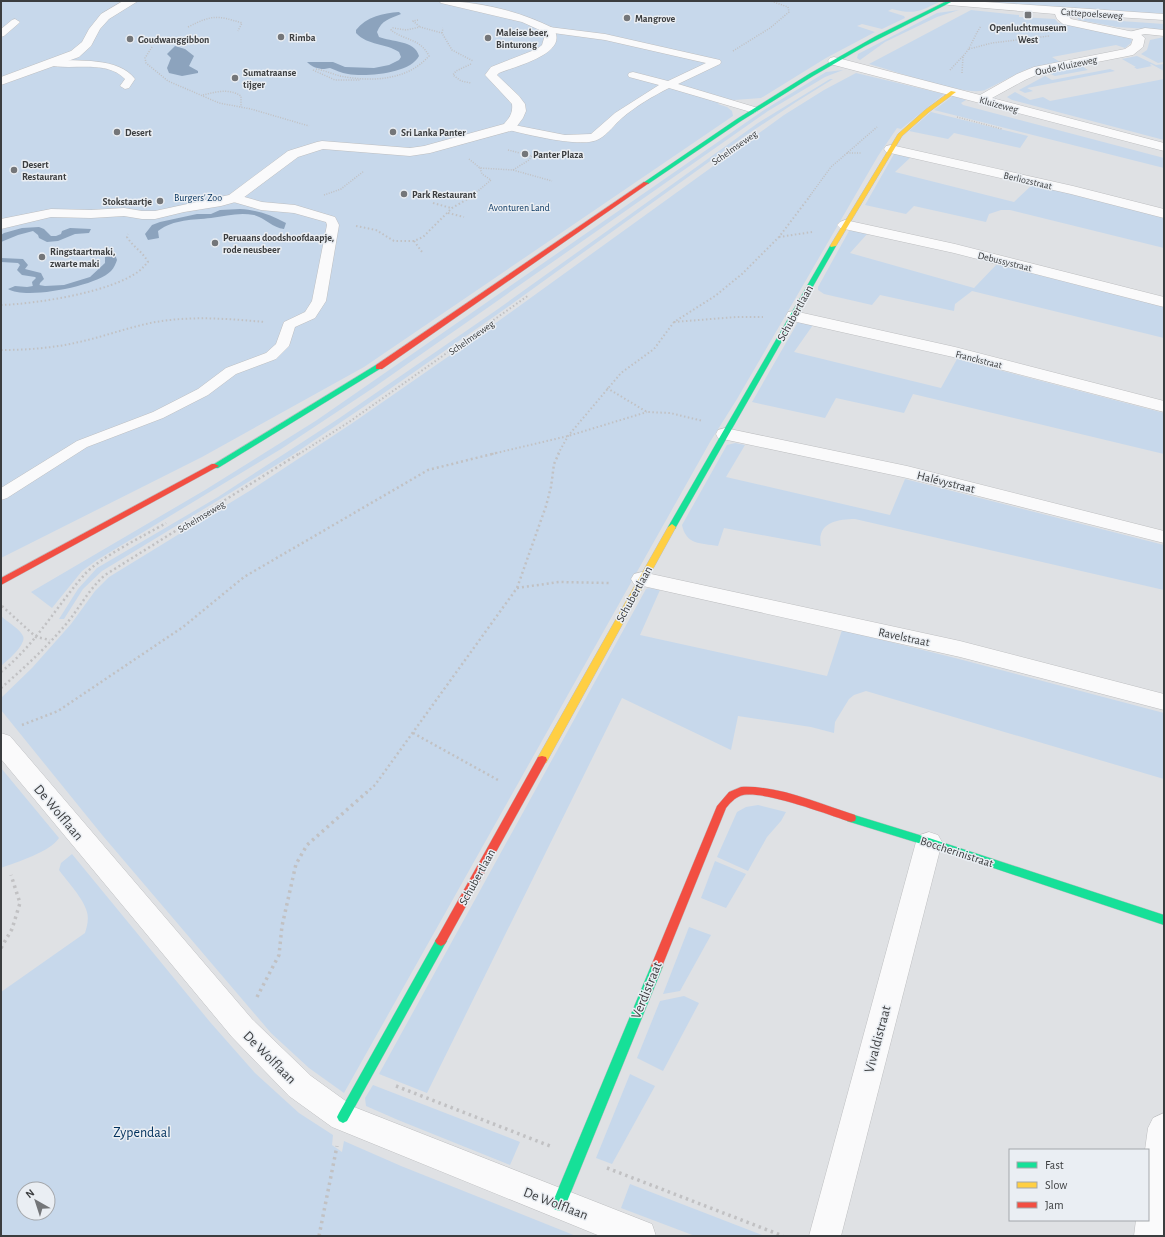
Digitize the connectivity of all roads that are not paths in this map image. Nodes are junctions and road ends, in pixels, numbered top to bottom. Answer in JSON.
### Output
{"nodes":[{"id":1,"x":132,"y":1,"type":"edge"},
{"id":2,"x":445,"y":1,"type":"edge"},
{"id":3,"x":950,"y":2,"type":"edge"},
{"id":4,"x":1061,"y":11,"type":"junction"},
{"id":5,"x":1164,"y":17,"type":"edge"},
{"id":6,"x":15,"y":22,"type":"dead end"},
{"id":7,"x":549,"y":30,"type":"junction"},
{"id":8,"x":1164,"y":33,"type":"edge"},
{"id":9,"x":1,"y":34,"type":"edge"},
{"id":10,"x":1132,"y":34,"type":"junction"},
{"id":11,"x":834,"y":60,"type":"junction"},
{"id":12,"x":52,"y":63,"type":"junction"},
{"id":13,"x":633,"y":75,"type":"dead end"},
{"id":14,"x":1,"y":81,"type":"edge"},
{"id":15,"x":670,"y":84,"type":"junction"},
{"id":16,"x":125,"y":86,"type":"dead end"},
{"id":17,"x":952,"y":92,"type":"junction"},
{"id":18,"x":982,"y":99,"type":"junction"},
{"id":19,"x":754,"y":110,"type":"junction"},
{"id":20,"x":509,"y":127,"type":"junction"},
{"id":21,"x":1164,"y":147,"type":"edge"},
{"id":22,"x":890,"y":149,"type":"junction"},
{"id":23,"x":234,"y":198,"type":"junction"},
{"id":24,"x":1164,"y":214,"type":"edge"},
{"id":25,"x":1,"y":224,"type":"edge"},
{"id":26,"x":843,"y":228,"type":"junction"},
{"id":27,"x":1164,"y":302,"type":"edge"},
{"id":28,"x":794,"y":316,"type":"junction"},
{"id":29,"x":1164,"y":407,"type":"edge"},
{"id":30,"x":727,"y":431,"type":"junction"},
{"id":31,"x":1,"y":495,"type":"edge"},
{"id":32,"x":1164,"y":537,"type":"edge"},
{"id":33,"x":1,"y":582,"type":"edge"},
{"id":34,"x":640,"y":584,"type":"junction"},
{"id":35,"x":1164,"y":702,"type":"edge"},
{"id":36,"x":8,"y":735,"type":"edge"},
{"id":37,"x":748,"y":790,"type":"joint"},
{"id":38,"x":929,"y":842,"type":"junction"},
{"id":39,"x":1164,"y":920,"type":"edge"},
{"id":40,"x":343,"y":1117,"type":"junction"},
{"id":41,"x":1164,"y":1128,"type":"edge"},
{"id":42,"x":1161,"y":1173,"type":"edge"},
{"id":43,"x":558,"y":1204,"type":"junction"},
{"id":44,"x":640,"y":1236,"type":"edge"},
{"id":45,"x":825,"y":1236,"type":"edge"},
{"id":46,"x":1150,"y":1236,"type":"edge"}],
"edges":[{"from":1,"to":12,"type":"street"},
{"from":2,"to":7,"type":"street"},
{"from":3,"to":4,"type":"street","name":"Cattepoelseweg"},
{"from":3,"to":11,"type":"street","name":"Schelmseweg"},
{"from":4,"to":5,"type":"street","name":"Cattepoelseweg"},
{"from":4,"to":10,"type":"street"},
{"from":6,"to":9,"type":"lane"},
{"from":7,"to":15,"type":"lane"},
{"from":7,"to":20,"type":"street"},
{"from":8,"to":10,"type":"lane"},
{"from":10,"to":18,"type":"street","name":"Oude Kluizeweg"},
{"from":11,"to":17,"type":"street","name":"Kluizeweg"},
{"from":11,"to":19,"type":"street","name":"Schelmseweg"},
{"from":12,"to":14,"type":"street"},
{"from":12,"to":16,"type":"lane"},
{"from":13,"to":15,"type":"lane"},
{"from":15,"to":19,"type":"lane"},
{"from":15,"to":20,"type":"lane"},
{"from":17,"to":18,"type":"street","name":"Kluizeweg"},
{"from":17,"to":22,"type":"street","name":"Schubertlaan"},
{"from":18,"to":21,"type":"street","name":"Kluizeweg"},
{"from":19,"to":33,"type":"street","name":"Schelmseweg"},
{"from":20,"to":23,"type":"street"},
{"from":22,"to":24,"type":"street","name":"Berliozstraat"},
{"from":22,"to":26,"type":"street","name":"Schubertlaan"},
{"from":23,"to":25,"type":"street"},
{"from":23,"to":31,"type":"lane"},
{"from":26,"to":27,"type":"street","name":"Debussystraat"},
{"from":26,"to":28,"type":"street","name":"Schubertlaan"},
{"from":28,"to":29,"type":"street","name":"Franckstraat"},
{"from":28,"to":30,"type":"street","name":"Schubertlaan"},
{"from":30,"to":32,"type":"street","name":"Halévystraat"},
{"from":30,"to":34,"type":"street","name":"Schubertlaan"},
{"from":34,"to":35,"type":"street","name":"Ravelstraat"},
{"from":34,"to":40,"type":"street","name":"Schubertlaan"},
{"from":36,"to":40,"type":"street","name":"De Wolflaan"},
{"from":37,"to":38,"type":"street","name":"Boccherinistraat"},
{"from":37,"to":43,"type":"street","name":"Verdistraat"},
{"from":38,"to":39,"type":"street","name":"Boccherinistraat"},
{"from":38,"to":45,"type":"street","name":"Vivaldistraat"},
{"from":40,"to":43,"type":"street","name":"De Wolflaan"},
{"from":41,"to":42,"type":"street"},
{"from":42,"to":46,"type":"street"},
{"from":43,"to":44,"type":"street","name":"De Wolflaan"}]}
